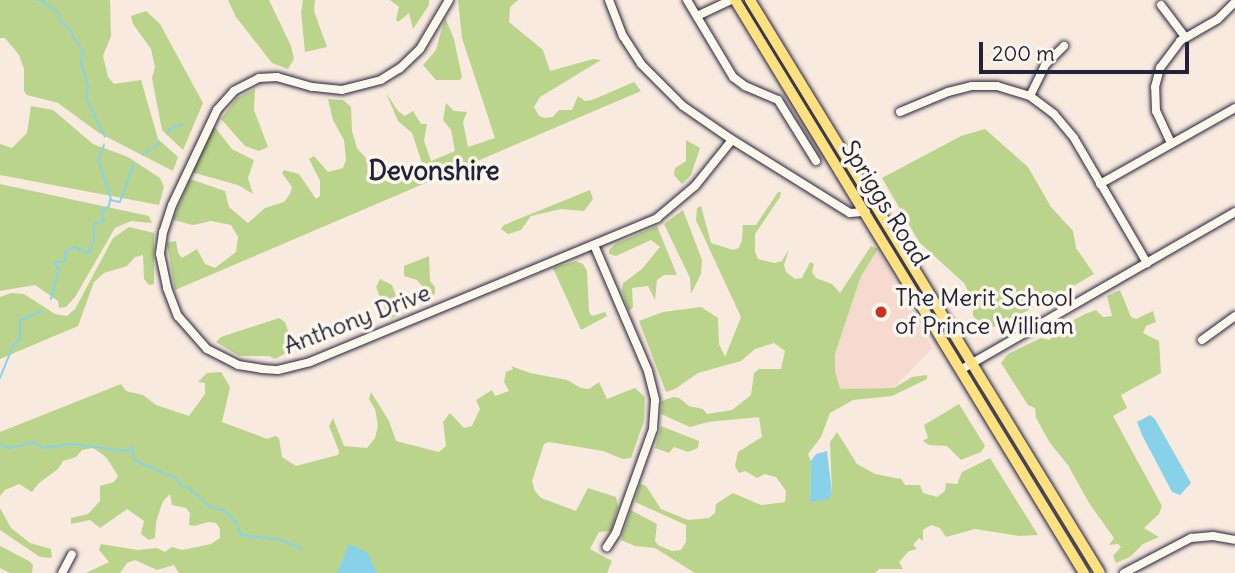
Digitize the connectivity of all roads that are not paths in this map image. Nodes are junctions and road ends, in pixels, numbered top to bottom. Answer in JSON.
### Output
{"nodes":[{"id":1,"x":449,"y":0,"type":"edge"},
{"id":2,"x":609,"y":0,"type":"edge"},
{"id":3,"x":687,"y":0,"type":"edge"},
{"id":4,"x":733,"y":0,"type":"edge"},
{"id":5,"x":750,"y":0,"type":"edge"},
{"id":6,"x":1235,"y":2,"type":"edge"},
{"id":7,"x":1161,"y":5,"type":"dead end"},
{"id":8,"x":696,"y":16,"type":"junction"},
{"id":9,"x":1185,"y":37,"type":"junction"},
{"id":10,"x":1064,"y":46,"type":"dead end"},
{"id":11,"x":1030,"y":96,"type":"junction"},
{"id":12,"x":1235,"y":108,"type":"edge"},
{"id":13,"x":900,"y":112,"type":"dead end"},
{"id":14,"x":732,"y":140,"type":"junction"},
{"id":15,"x":1171,"y":143,"type":"junction"},
{"id":16,"x":816,"y":161,"type":"dead end"},
{"id":17,"x":1100,"y":184,"type":"junction"},
{"id":18,"x":866,"y":212,"type":"junction"},
{"id":19,"x":1235,"y":212,"type":"edge"},
{"id":20,"x":594,"y":245,"type":"junction"},
{"id":21,"x":1147,"y":263,"type":"junction"},
{"id":22,"x":1235,"y":316,"type":"edge"},
{"id":23,"x":1202,"y":340,"type":"dead end"},
{"id":24,"x":973,"y":363,"type":"junction"},
{"id":25,"x":962,"y":369,"type":"junction"},
{"id":26,"x":1235,"y":540,"type":"edge"},
{"id":27,"x":607,"y":547,"type":"dead end"},
{"id":28,"x":72,"y":554,"type":"dead end"},
{"id":29,"x":62,"y":573,"type":"edge"},
{"id":30,"x":1084,"y":573,"type":"edge"},
{"id":31,"x":1100,"y":573,"type":"edge"},
{"id":32,"x":1124,"y":573,"type":"edge"}],
"edges":[{"from":1,"to":20,"type":"street","name":"Anthony Drive"},
{"from":2,"to":14,"type":"street"},
{"from":3,"to":8,"type":"street"},
{"from":4,"to":8,"type":"street"},
{"from":4,"to":18,"type":"main road","name":"Spriggs Road"},
{"from":5,"to":24,"type":"main road","name":"Spriggs Road"},
{"from":6,"to":9,"type":"street"},
{"from":7,"to":9,"type":"street"},
{"from":8,"to":16,"type":"street"},
{"from":9,"to":15,"type":"street"},
{"from":10,"to":11,"type":"street"},
{"from":11,"to":13,"type":"street"},
{"from":11,"to":17,"type":"street"},
{"from":12,"to":15,"type":"street"},
{"from":14,"to":18,"type":"street"},
{"from":14,"to":20,"type":"street","name":"Anthony Drive"},
{"from":15,"to":17,"type":"street"},
{"from":17,"to":21,"type":"street"},
{"from":18,"to":25,"type":"main road","name":"Spriggs Road"},
{"from":19,"to":21,"type":"street"},
{"from":20,"to":27,"type":"street"},
{"from":21,"to":24,"type":"street"},
{"from":22,"to":23,"type":"street"},
{"from":24,"to":25,"type":"street"},
{"from":24,"to":31,"type":"main road","name":"Spriggs Road"},
{"from":25,"to":30,"type":"main road","name":"Spriggs Road"},
{"from":26,"to":32,"type":"street"},
{"from":28,"to":29,"type":"street"}]}
